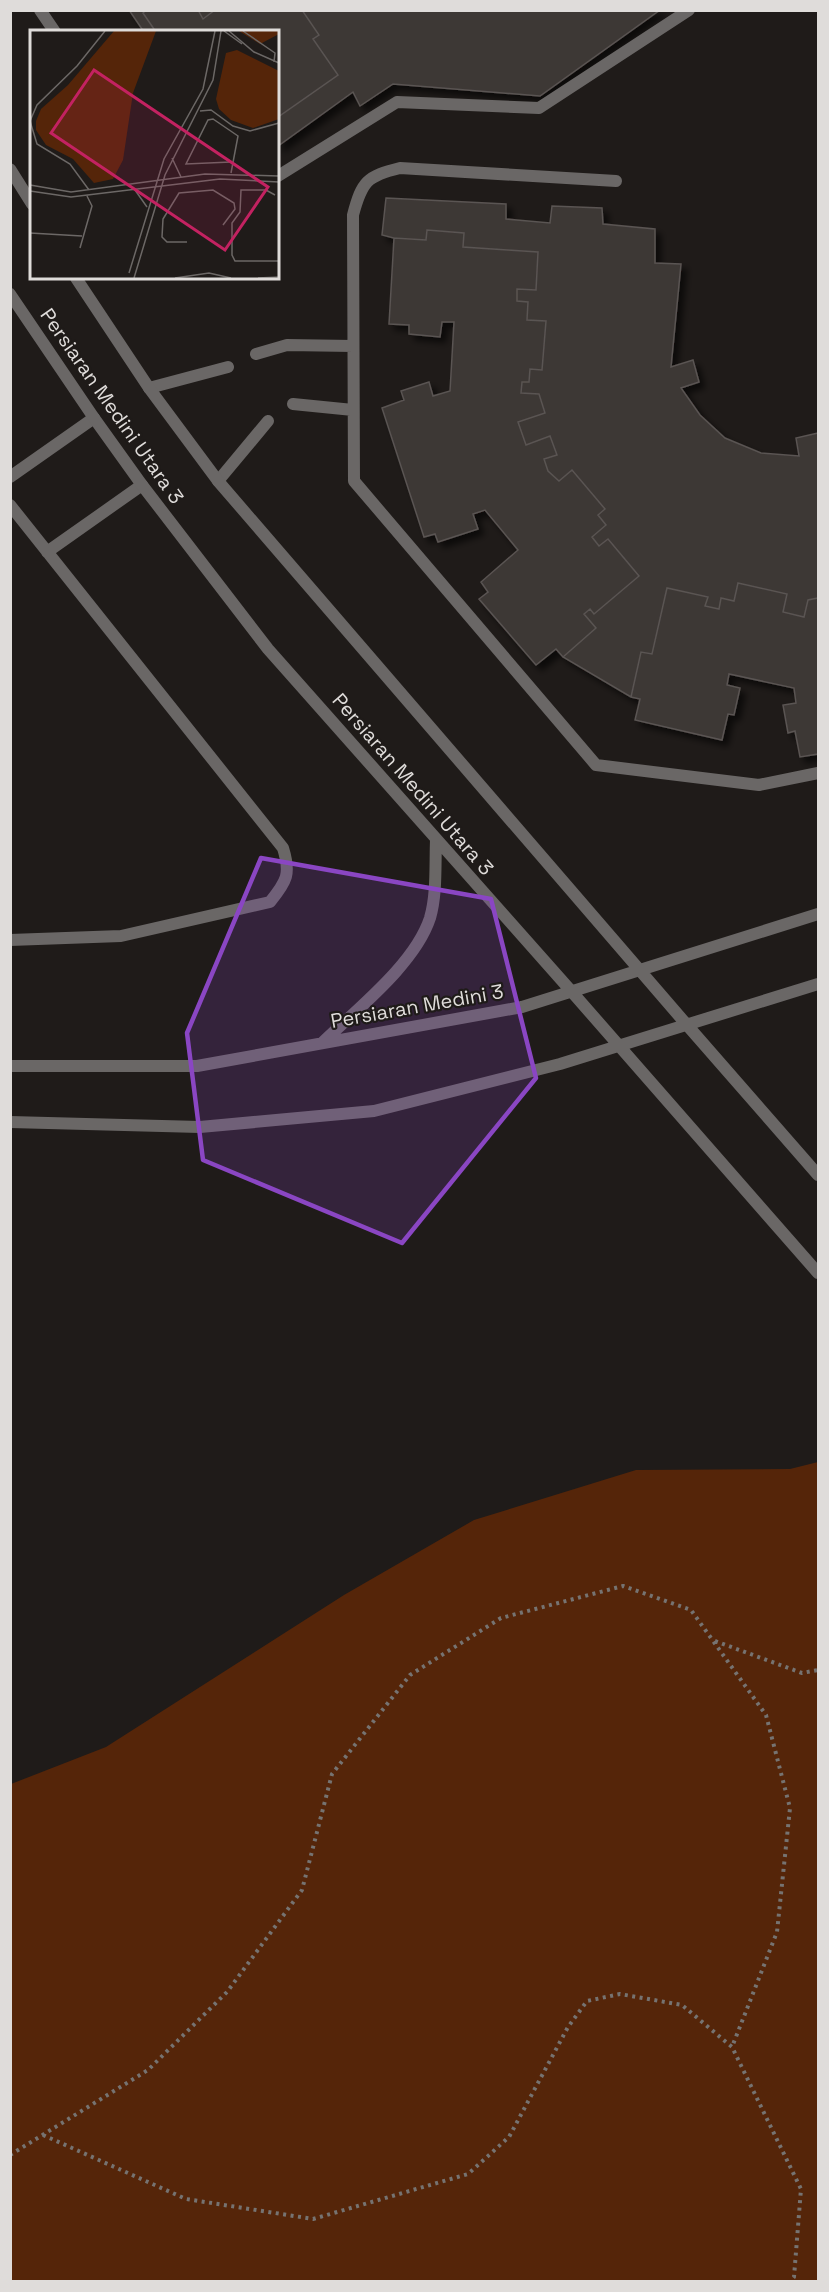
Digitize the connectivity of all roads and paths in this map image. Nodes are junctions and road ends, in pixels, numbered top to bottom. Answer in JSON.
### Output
{"nodes":[{"id":1,"x":40,"y":10,"type":"edge"},
{"id":2,"x":689,"y":10,"type":"edge"},
{"id":3,"x":54,"y":30,"type":"edge"},
{"id":4,"x":10,"y":169,"type":"edge"},
{"id":5,"x":279,"y":175,"type":"edge"},
{"id":6,"x":616,"y":181,"type":"dead end"},
{"id":7,"x":30,"y":201,"type":"edge"},
{"id":8,"x":77,"y":279,"type":"edge"},
{"id":9,"x":10,"y":294,"type":"edge"},
{"id":10,"x":353,"y":346,"type":"junction"},
{"id":11,"x":256,"y":354,"type":"dead end"},
{"id":12,"x":228,"y":367,"type":"dead end"},
{"id":13,"x":149,"y":388,"type":"junction"},
{"id":14,"x":293,"y":404,"type":"dead end"},
{"id":15,"x":353,"y":410,"type":"junction"},
{"id":16,"x":94,"y":418,"type":"junction"},
{"id":17,"x":268,"y":421,"type":"dead end"},
{"id":18,"x":10,"y":477,"type":"edge"},
{"id":19,"x":218,"y":481,"type":"junction"},
{"id":20,"x":142,"y":485,"type":"junction"},
{"id":21,"x":10,"y":506,"type":"edge"},
{"id":22,"x":47,"y":552,"type":"junction"},
{"id":23,"x":819,"y":774,"type":"edge"},
{"id":24,"x":436,"y":840,"type":"junction"},
{"id":25,"x":819,"y":914,"type":"edge"},
{"id":26,"x":10,"y":940,"type":"edge"},
{"id":27,"x":640,"y":970,"type":"junction"},
{"id":28,"x":819,"y":984,"type":"edge"},
{"id":29,"x":572,"y":992,"type":"junction"},
{"id":30,"x":687,"y":1025,"type":"junction"},
{"id":31,"x":322,"y":1043,"type":"junction"},
{"id":32,"x":620,"y":1046,"type":"junction"},
{"id":33,"x":10,"y":1066,"type":"edge"},
{"id":34,"x":10,"y":1122,"type":"edge"},
{"id":35,"x":819,"y":1175,"type":"edge"},
{"id":36,"x":819,"y":1274,"type":"edge"},
{"id":37,"x":715,"y":1641,"type":"junction"},
{"id":38,"x":819,"y":1670,"type":"edge"},
{"id":39,"x":732,"y":2048,"type":"junction"},
{"id":40,"x":43,"y":2135,"type":"junction"},
{"id":41,"x":10,"y":2155,"type":"edge"},
{"id":42,"x":790,"y":2282,"type":"edge"}],
"edges":[{"from":1,"to":3,"type":"street"},
{"from":2,"to":5,"type":"street"},
{"from":4,"to":7,"type":"street"},
{"from":6,"to":10,"type":"street"},
{"from":8,"to":13,"type":"street","name":"Persiaran Medini Utara 3"},
{"from":9,"to":16,"type":"street","name":"Persiaran Medini Utara 3"},
{"from":10,"to":11,"type":"street"},
{"from":10,"to":15,"type":"street"},
{"from":12,"to":13,"type":"street"},
{"from":13,"to":19,"type":"street","name":"Persiaran Medini Utara 3"},
{"from":14,"to":15,"type":"street"},
{"from":15,"to":23,"type":"street"},
{"from":16,"to":18,"type":"street"},
{"from":16,"to":20,"type":"street","name":"Persiaran Medini Utara 3"},
{"from":17,"to":19,"type":"street"},
{"from":19,"to":27,"type":"street","name":"Persiaran Medini Utara 3"},
{"from":20,"to":22,"type":"street"},
{"from":20,"to":24,"type":"street","name":"Persiaran Medini Utara 3"},
{"from":21,"to":22,"type":"street"},
{"from":22,"to":26,"type":"street"},
{"from":24,"to":29,"type":"street","name":"Persiaran Medini Utara 3"},
{"from":24,"to":31,"type":"street"},
{"from":25,"to":27,"type":"street","name":"Persiaran Medini 3"},
{"from":27,"to":29,"type":"street","name":"Persiaran Medini 3"},
{"from":27,"to":30,"type":"street","name":"Persiaran Medini Utara 3"},
{"from":28,"to":30,"type":"street"},
{"from":29,"to":31,"type":"street","name":"Persiaran Medini 3"},
{"from":29,"to":32,"type":"street","name":"Persiaran Medini Utara 3"},
{"from":30,"to":32,"type":"street"},
{"from":30,"to":35,"type":"street","name":"Persiaran Medini Utara 3"},
{"from":31,"to":33,"type":"street","name":"Persiaran Medini 3"},
{"from":32,"to":34,"type":"street"},
{"from":32,"to":36,"type":"street","name":"Persiaran Medini Utara 3"},
{"from":37,"to":38,"type":"path"},
{"from":37,"to":39,"type":"path"},
{"from":37,"to":40,"type":"path"},
{"from":39,"to":40,"type":"path"},
{"from":39,"to":42,"type":"path"},
{"from":40,"to":41,"type":"path"}]}
